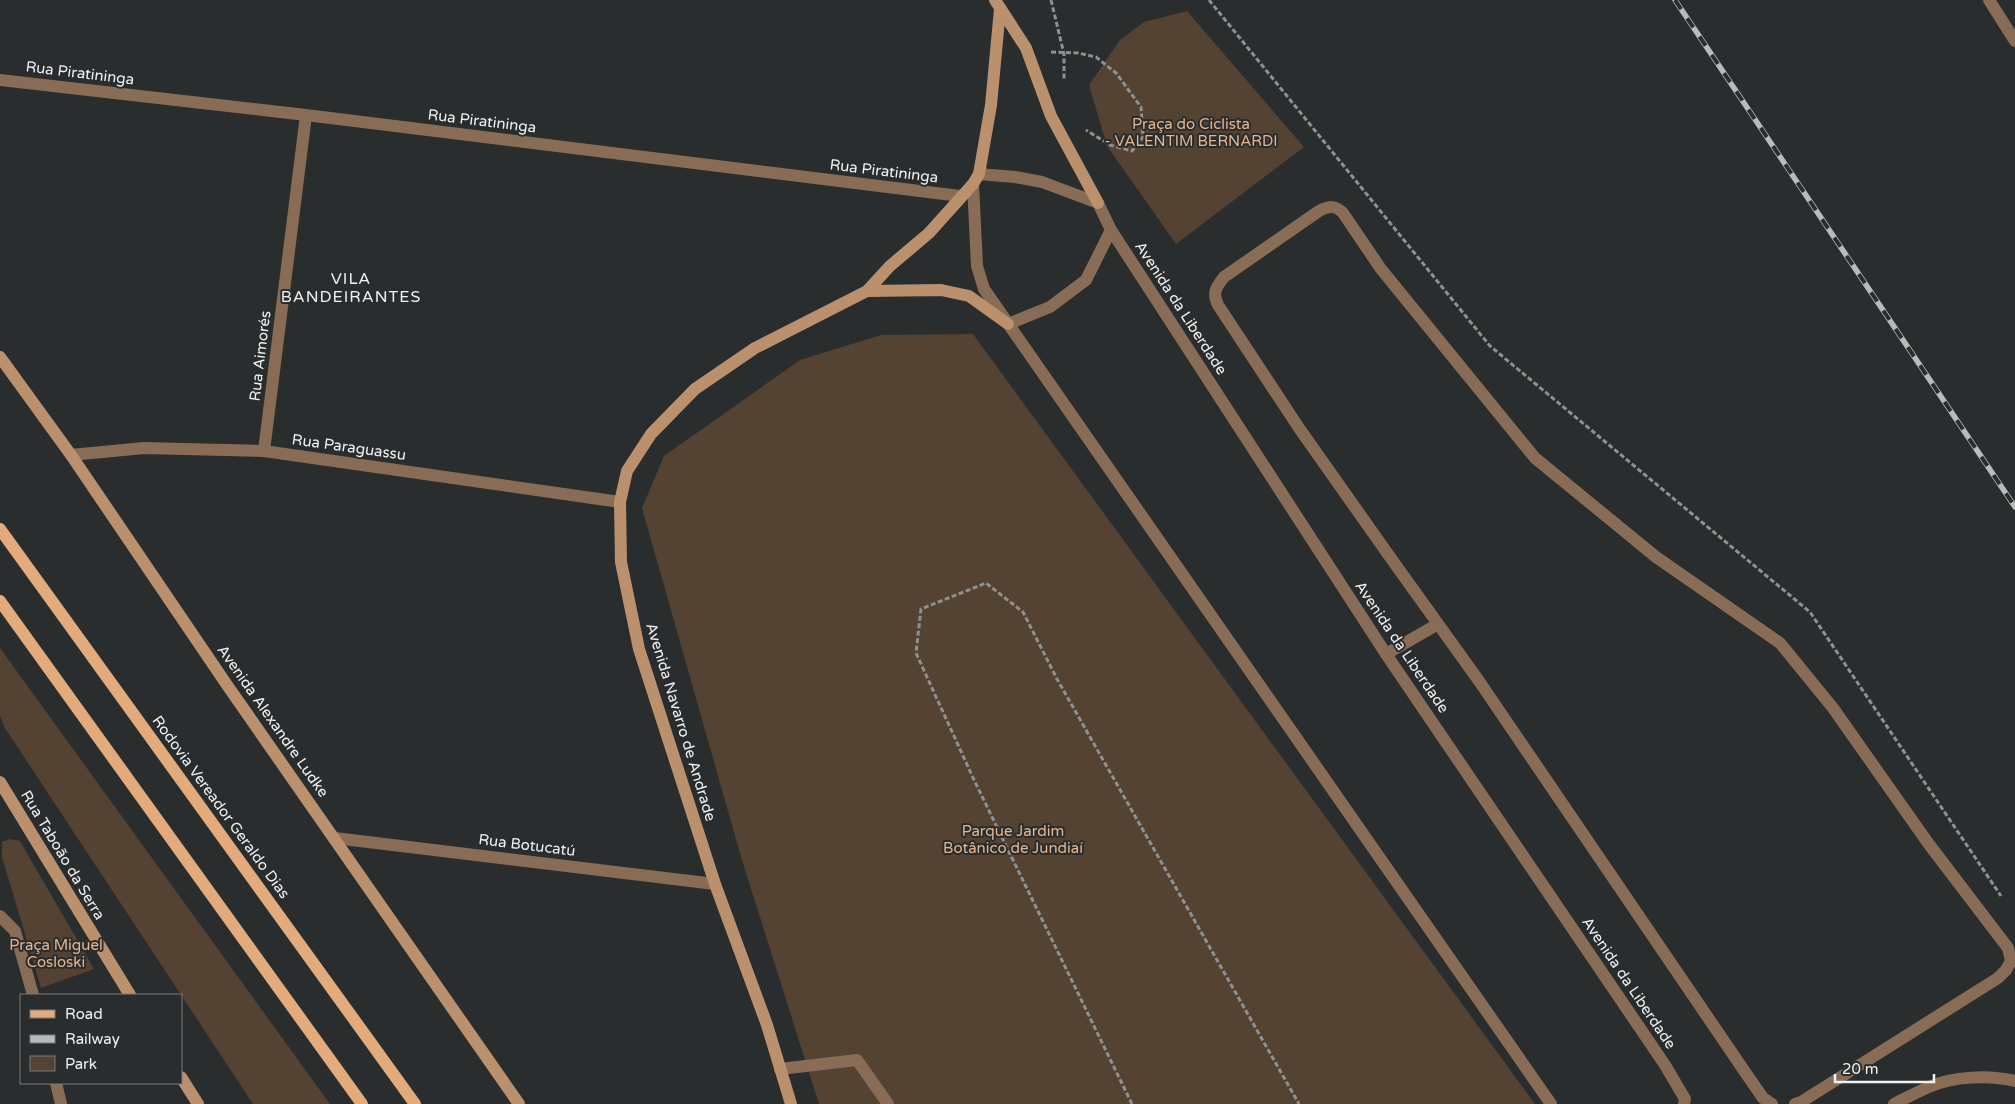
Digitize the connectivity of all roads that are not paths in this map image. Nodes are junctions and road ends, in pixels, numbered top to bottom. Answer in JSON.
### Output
{"nodes":[{"id":1,"x":1989,"y":0,"type":"edge"},
{"id":2,"x":997,"y":4,"type":"edge"},
{"id":3,"x":2015,"y":41,"type":"edge"},
{"id":4,"x":0,"y":80,"type":"edge"},
{"id":5,"x":306,"y":115,"type":"junction"},
{"id":6,"x":976,"y":179,"type":"junction"},
{"id":7,"x":960,"y":196,"type":"junction"},
{"id":8,"x":1098,"y":203,"type":"junction"},
{"id":9,"x":1111,"y":230,"type":"junction"},
{"id":10,"x":867,"y":291,"type":"junction"},
{"id":11,"x":1008,"y":324,"type":"junction"},
{"id":12,"x":0,"y":357,"type":"edge"},
{"id":13,"x":264,"y":451,"type":"junction"},
{"id":14,"x":71,"y":455,"type":"junction"},
{"id":15,"x":620,"y":502,"type":"junction"},
{"id":16,"x":0,"y":528,"type":"edge"},
{"id":17,"x":0,"y":601,"type":"edge"},
{"id":18,"x":1438,"y":624,"type":"junction"},
{"id":19,"x":1386,"y":654,"type":"junction"},
{"id":20,"x":0,"y":782,"type":"edge"},
{"id":21,"x":335,"y":838,"type":"junction"},
{"id":22,"x":716,"y":884,"type":"junction"},
{"id":23,"x":0,"y":916,"type":"edge"},
{"id":24,"x":33,"y":994,"type":"edge"},
{"id":25,"x":129,"y":994,"type":"edge"},
{"id":26,"x":780,"y":1069,"type":"junction"},
{"id":27,"x":182,"y":1079,"type":"edge"},
{"id":28,"x":2015,"y":1081,"type":"edge"},
{"id":29,"x":56,"y":1084,"type":"edge"},
{"id":30,"x":1687,"y":1102,"type":"edge"},
{"id":31,"x":61,"y":1104,"type":"edge"},
{"id":32,"x":198,"y":1104,"type":"edge"},
{"id":33,"x":362,"y":1104,"type":"edge"},
{"id":34,"x":415,"y":1104,"type":"edge"},
{"id":35,"x":519,"y":1104,"type":"edge"},
{"id":36,"x":791,"y":1104,"type":"edge"},
{"id":37,"x":888,"y":1104,"type":"edge"},
{"id":38,"x":1550,"y":1104,"type":"edge"},
{"id":39,"x":1772,"y":1104,"type":"edge"},
{"id":40,"x":1795,"y":1104,"type":"edge"},
{"id":41,"x":1894,"y":1104,"type":"edge"}],
"edges":[{"from":1,"to":3,"type":"street"},
{"from":2,"to":6,"type":"main road"},
{"from":2,"to":8,"type":"main road"},
{"from":4,"to":5,"type":"street","name":"Rua Piratininga"},
{"from":5,"to":7,"type":"street","name":"Rua Piratininga"},
{"from":5,"to":13,"type":"street","name":"Rua Aimorés"},
{"from":6,"to":7,"type":"main road","name":"Avenida Navarro de Andrade"},
{"from":6,"to":8,"type":"street"},
{"from":6,"to":11,"type":"street"},
{"from":7,"to":10,"type":"main road","name":"Avenida Navarro de Andrade"},
{"from":8,"to":9,"type":"street","name":"Avenida da Liberdade"},
{"from":9,"to":11,"type":"street"},
{"from":9,"to":19,"type":"street","name":"Avenida da Liberdade"},
{"from":10,"to":11,"type":"main road"},
{"from":10,"to":15,"type":"main road","name":"Avenida Navarro de Andrade"},
{"from":11,"to":38,"type":"street"},
{"from":12,"to":14,"type":"main road","name":"Avenida Alexandre Ludke"},
{"from":13,"to":14,"type":"street","name":"Rua Paraguassu"},
{"from":13,"to":15,"type":"street","name":"Rua Paraguassu"},
{"from":14,"to":21,"type":"main road","name":"Avenida Alexandre Ludke"},
{"from":15,"to":22,"type":"main road","name":"Avenida Navarro de Andrade"},
{"from":16,"to":34,"type":"main road","name":"Rodovia Vereador Geraldo Dias"},
{"from":17,"to":33,"type":"main road"},
{"from":18,"to":19,"type":"street"},
{"from":18,"to":39,"type":"street"},
{"from":18,"to":40,"type":"street"},
{"from":19,"to":30,"type":"street","name":"Avenida da Liberdade"},
{"from":20,"to":25,"type":"main road","name":"Rua Taboão da Serra"},
{"from":21,"to":22,"type":"street","name":"Rua Botucatú"},
{"from":21,"to":35,"type":"main road","name":"Avenida Alexandre Ludke"},
{"from":22,"to":26,"type":"main road","name":"Avenida Navarro de Andrade"},
{"from":23,"to":24,"type":"street"},
{"from":26,"to":36,"type":"main road","name":"Avenida Navarro de Andrade"},
{"from":26,"to":37,"type":"street"},
{"from":27,"to":32,"type":"main road"},
{"from":28,"to":41,"type":"street"},
{"from":29,"to":31,"type":"street"}]}
